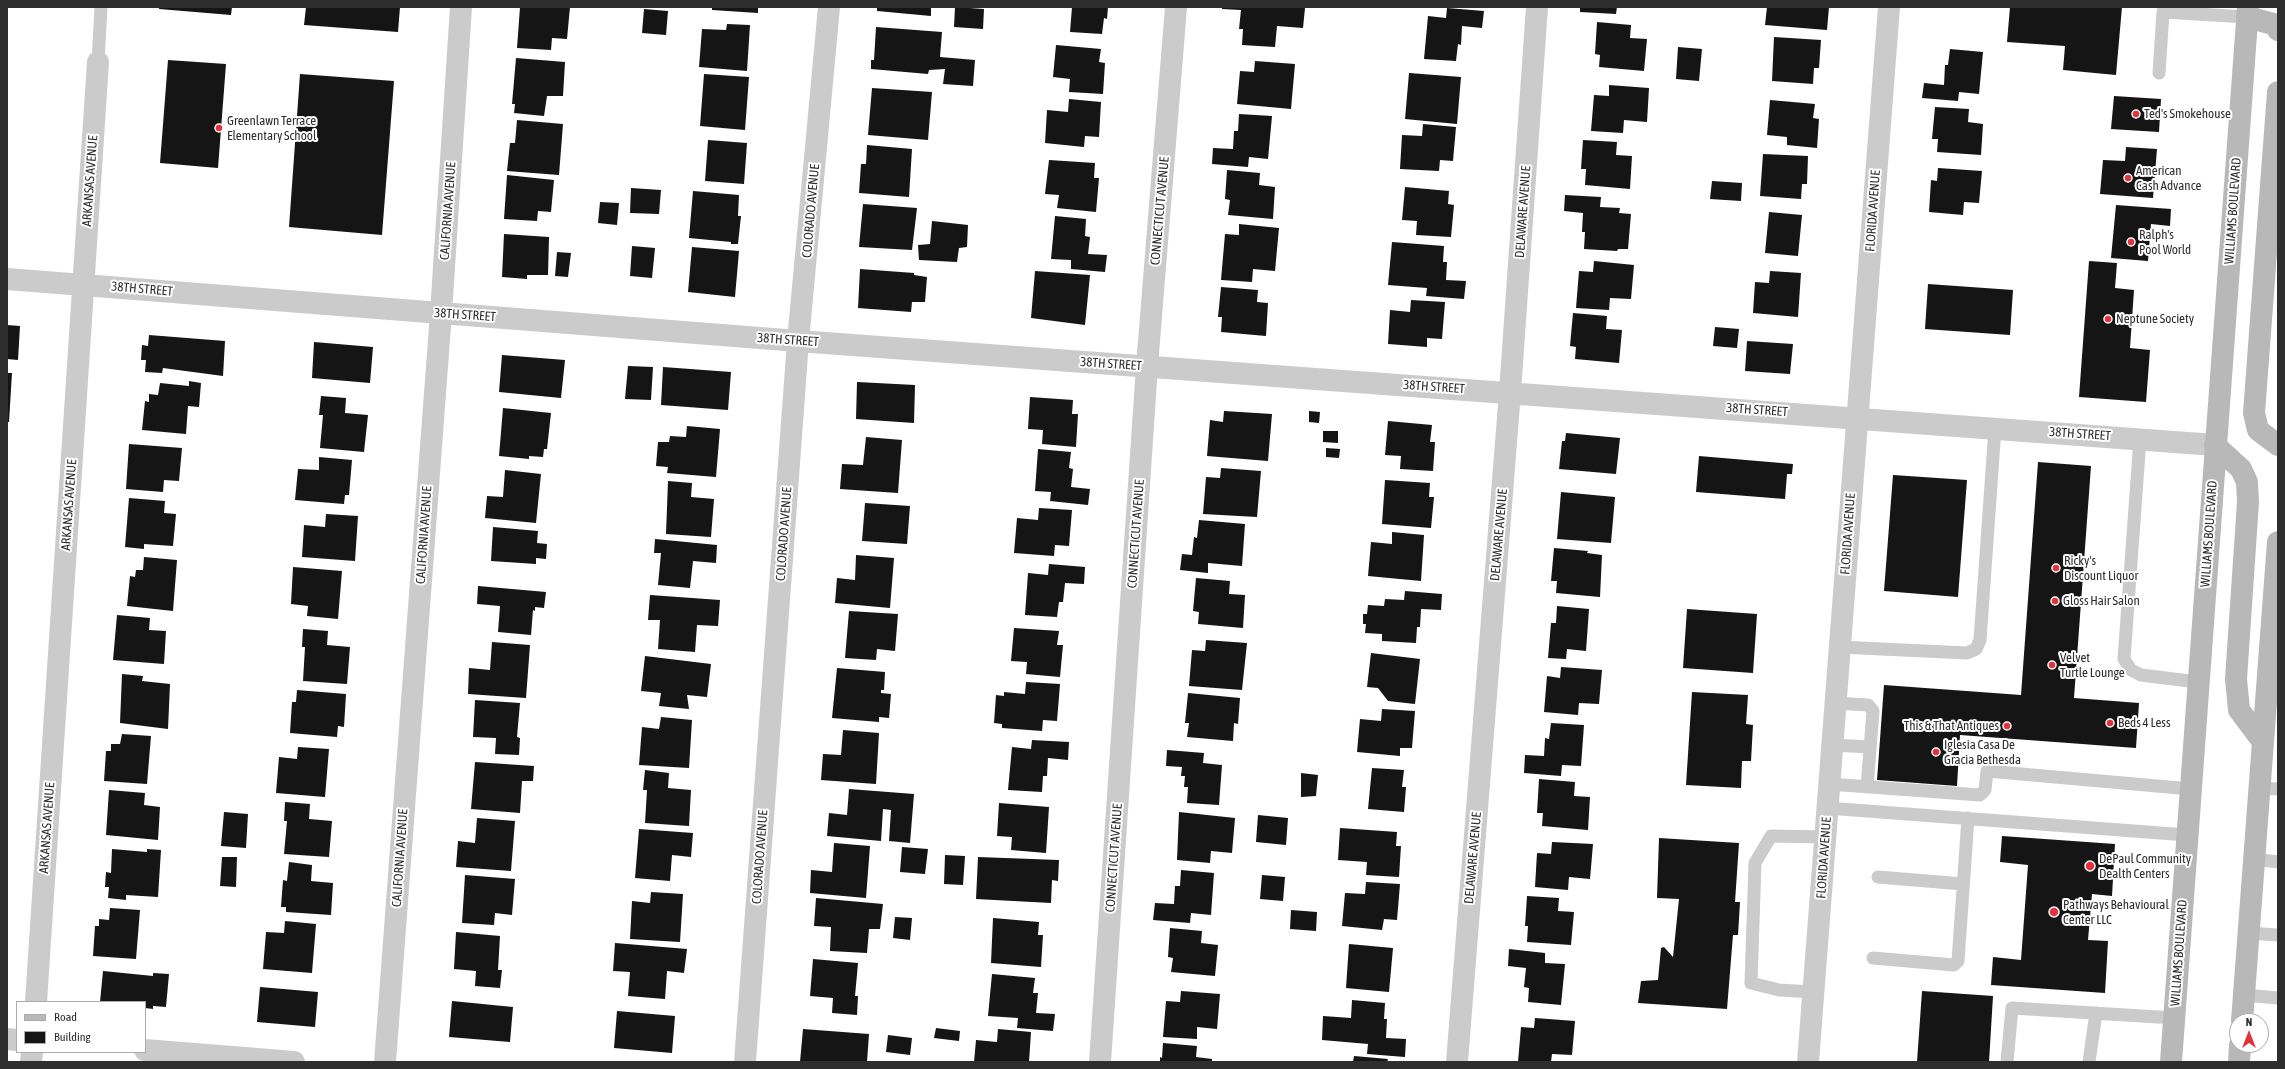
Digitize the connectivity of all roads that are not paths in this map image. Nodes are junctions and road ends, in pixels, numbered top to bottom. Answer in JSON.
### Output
{"nodes":[{"id":1,"x":102,"y":7,"type":"edge"},
{"id":2,"x":461,"y":7,"type":"edge"},
{"id":3,"x":829,"y":7,"type":"edge"},
{"id":4,"x":1176,"y":7,"type":"edge"},
{"id":5,"x":1537,"y":7,"type":"edge"},
{"id":6,"x":1889,"y":7,"type":"edge"},
{"id":7,"x":2164,"y":9,"type":"edge"},
{"id":8,"x":2248,"y":12,"type":"edge"},
{"id":9,"x":2278,"y":30,"type":"edge"},
{"id":10,"x":98,"y":62,"type":"joint"},
{"id":11,"x":2159,"y":73,"type":"dead end"},
{"id":12,"x":2278,"y":92,"type":"edge"},
{"id":13,"x":7,"y":278,"type":"edge"},
{"id":14,"x":84,"y":284,"type":"junction"},
{"id":15,"x":441,"y":313,"type":"junction"},
{"id":16,"x":798,"y":341,"type":"junction"},
{"id":17,"x":1147,"y":366,"type":"junction"},
{"id":18,"x":1510,"y":392,"type":"junction"},
{"id":19,"x":1857,"y":417,"type":"junction"},
{"id":20,"x":1995,"y":428,"type":"junction"},
{"id":21,"x":2140,"y":439,"type":"junction"},
{"id":22,"x":2215,"y":445,"type":"junction"},
{"id":23,"x":2278,"y":445,"type":"edge"},
{"id":24,"x":2278,"y":542,"type":"edge"},
{"id":25,"x":2275,"y":612,"type":"edge"},
{"id":26,"x":1840,"y":647,"type":"junction"},
{"id":27,"x":2273,"y":661,"type":"edge"},
{"id":28,"x":2198,"y":682,"type":"junction"},
{"id":29,"x":1835,"y":703,"type":"junction"},
{"id":30,"x":2263,"y":742,"type":"junction"},
{"id":31,"x":1832,"y":745,"type":"junction"},
{"id":32,"x":1870,"y":747,"type":"junction"},
{"id":33,"x":1829,"y":784,"type":"junction"},
{"id":34,"x":1867,"y":787,"type":"junction"},
{"id":35,"x":2269,"y":788,"type":"edge"},
{"id":36,"x":2191,"y":789,"type":"junction"},
{"id":37,"x":1827,"y":808,"type":"junction"},
{"id":38,"x":1968,"y":818,"type":"junction"},
{"id":39,"x":2187,"y":835,"type":"junction"},
{"id":40,"x":1826,"y":838,"type":"junction"},
{"id":41,"x":2254,"y":860,"type":"junction"},
{"id":42,"x":2278,"y":862,"type":"edge"},
{"id":43,"x":1878,"y":877,"type":"dead end"},
{"id":44,"x":1963,"y":884,"type":"junction"},
{"id":45,"x":2248,"y":933,"type":"junction"},
{"id":46,"x":2278,"y":935,"type":"edge"},
{"id":47,"x":1873,"y":958,"type":"dead end"},
{"id":48,"x":1814,"y":992,"type":"junction"},
{"id":49,"x":2244,"y":995,"type":"junction"},
{"id":50,"x":2278,"y":998,"type":"edge"},
{"id":51,"x":36,"y":1001,"type":"edge"},
{"id":52,"x":2096,"y":1013,"type":"junction"},
{"id":53,"x":2243,"y":1013,"type":"edge"},
{"id":54,"x":2174,"y":1018,"type":"junction"},
{"id":55,"x":146,"y":1050,"type":"edge"},
{"id":56,"x":294,"y":1062,"type":"edge"},
{"id":57,"x":385,"y":1062,"type":"edge"},
{"id":58,"x":745,"y":1062,"type":"edge"},
{"id":59,"x":1100,"y":1062,"type":"edge"},
{"id":60,"x":1457,"y":1062,"type":"edge"},
{"id":61,"x":1808,"y":1062,"type":"edge"},
{"id":62,"x":2007,"y":1062,"type":"edge"},
{"id":63,"x":2089,"y":1062,"type":"edge"},
{"id":64,"x":2171,"y":1062,"type":"edge"}],
"edges":[{"from":1,"to":10,"type":"lane","name":"ARKANSAS AVENUE"},
{"from":2,"to":15,"type":"street","name":"CALIFORNIA AVENUE"},
{"from":3,"to":16,"type":"street","name":"COLORADO AVENUE"},
{"from":4,"to":17,"type":"street","name":"CONNECTICUT AVENUE"},
{"from":5,"to":18,"type":"street","name":"DELAWARE AVENUE"},
{"from":6,"to":19,"type":"street","name":"FLORIDA AVENUE"},
{"from":7,"to":8,"type":"lane"},
{"from":7,"to":11,"type":"lane"},
{"from":8,"to":9,"type":"main road"},
{"from":8,"to":22,"type":"main road","name":"WILLIAMS BOULEVARD"},
{"from":10,"to":14,"type":"street","name":"ARKANSAS AVENUE"},
{"from":12,"to":23,"type":"main road"},
{"from":13,"to":14,"type":"street","name":"38TH STREET"},
{"from":14,"to":15,"type":"street","name":"38TH STREET"},
{"from":14,"to":51,"type":"street","name":"ARKANSAS AVENUE"},
{"from":15,"to":16,"type":"street","name":"38TH STREET"},
{"from":15,"to":57,"type":"street","name":"CALIFORNIA AVENUE"},
{"from":16,"to":17,"type":"street","name":"38TH STREET"},
{"from":16,"to":58,"type":"street","name":"COLORADO AVENUE"},
{"from":17,"to":18,"type":"street","name":"38TH STREET"},
{"from":17,"to":59,"type":"street","name":"CONNECTICUT AVENUE"},
{"from":18,"to":19,"type":"street","name":"38TH STREET"},
{"from":18,"to":60,"type":"street","name":"DELAWARE AVENUE"},
{"from":19,"to":20,"type":"street","name":"38TH STREET"},
{"from":19,"to":26,"type":"street","name":"FLORIDA AVENUE"},
{"from":20,"to":21,"type":"street","name":"38TH STREET"},
{"from":20,"to":26,"type":"lane"},
{"from":21,"to":22,"type":"street","name":"38TH STREET"},
{"from":21,"to":28,"type":"lane"},
{"from":22,"to":28,"type":"main road","name":"WILLIAMS BOULEVARD"},
{"from":22,"to":30,"type":"main road"},
{"from":24,"to":25,"type":"main road"},
{"from":25,"to":27,"type":"main road"},
{"from":26,"to":29,"type":"street","name":"FLORIDA AVENUE"},
{"from":27,"to":30,"type":"main road"},
{"from":28,"to":36,"type":"main road","name":"WILLIAMS BOULEVARD"},
{"from":29,"to":31,"type":"street","name":"FLORIDA AVENUE"},
{"from":29,"to":32,"type":"lane"},
{"from":30,"to":35,"type":"main road"},
{"from":31,"to":32,"type":"lane"},
{"from":31,"to":33,"type":"street","name":"FLORIDA AVENUE"},
{"from":32,"to":34,"type":"lane"},
{"from":33,"to":34,"type":"lane"},
{"from":33,"to":37,"type":"street","name":"FLORIDA AVENUE"},
{"from":34,"to":36,"type":"lane"},
{"from":35,"to":41,"type":"main road"},
{"from":36,"to":39,"type":"main road","name":"WILLIAMS BOULEVARD"},
{"from":37,"to":38,"type":"lane"},
{"from":37,"to":40,"type":"street","name":"FLORIDA AVENUE"},
{"from":38,"to":39,"type":"lane"},
{"from":38,"to":44,"type":"lane"},
{"from":39,"to":54,"type":"main road","name":"WILLIAMS BOULEVARD"},
{"from":40,"to":48,"type":"street","name":"FLORIDA AVENUE"},
{"from":40,"to":48,"type":"lane"},
{"from":41,"to":42,"type":"lane"},
{"from":41,"to":45,"type":"main road"},
{"from":43,"to":44,"type":"lane"},
{"from":44,"to":47,"type":"lane"},
{"from":45,"to":46,"type":"lane"},
{"from":45,"to":49,"type":"main road"},
{"from":48,"to":61,"type":"street","name":"FLORIDA AVENUE"},
{"from":49,"to":50,"type":"lane"},
{"from":49,"to":53,"type":"main road"},
{"from":52,"to":54,"type":"lane"},
{"from":52,"to":62,"type":"lane"},
{"from":52,"to":63,"type":"lane"},
{"from":54,"to":64,"type":"main road","name":"WILLIAMS BOULEVARD"},
{"from":55,"to":56,"type":"street"}]}
